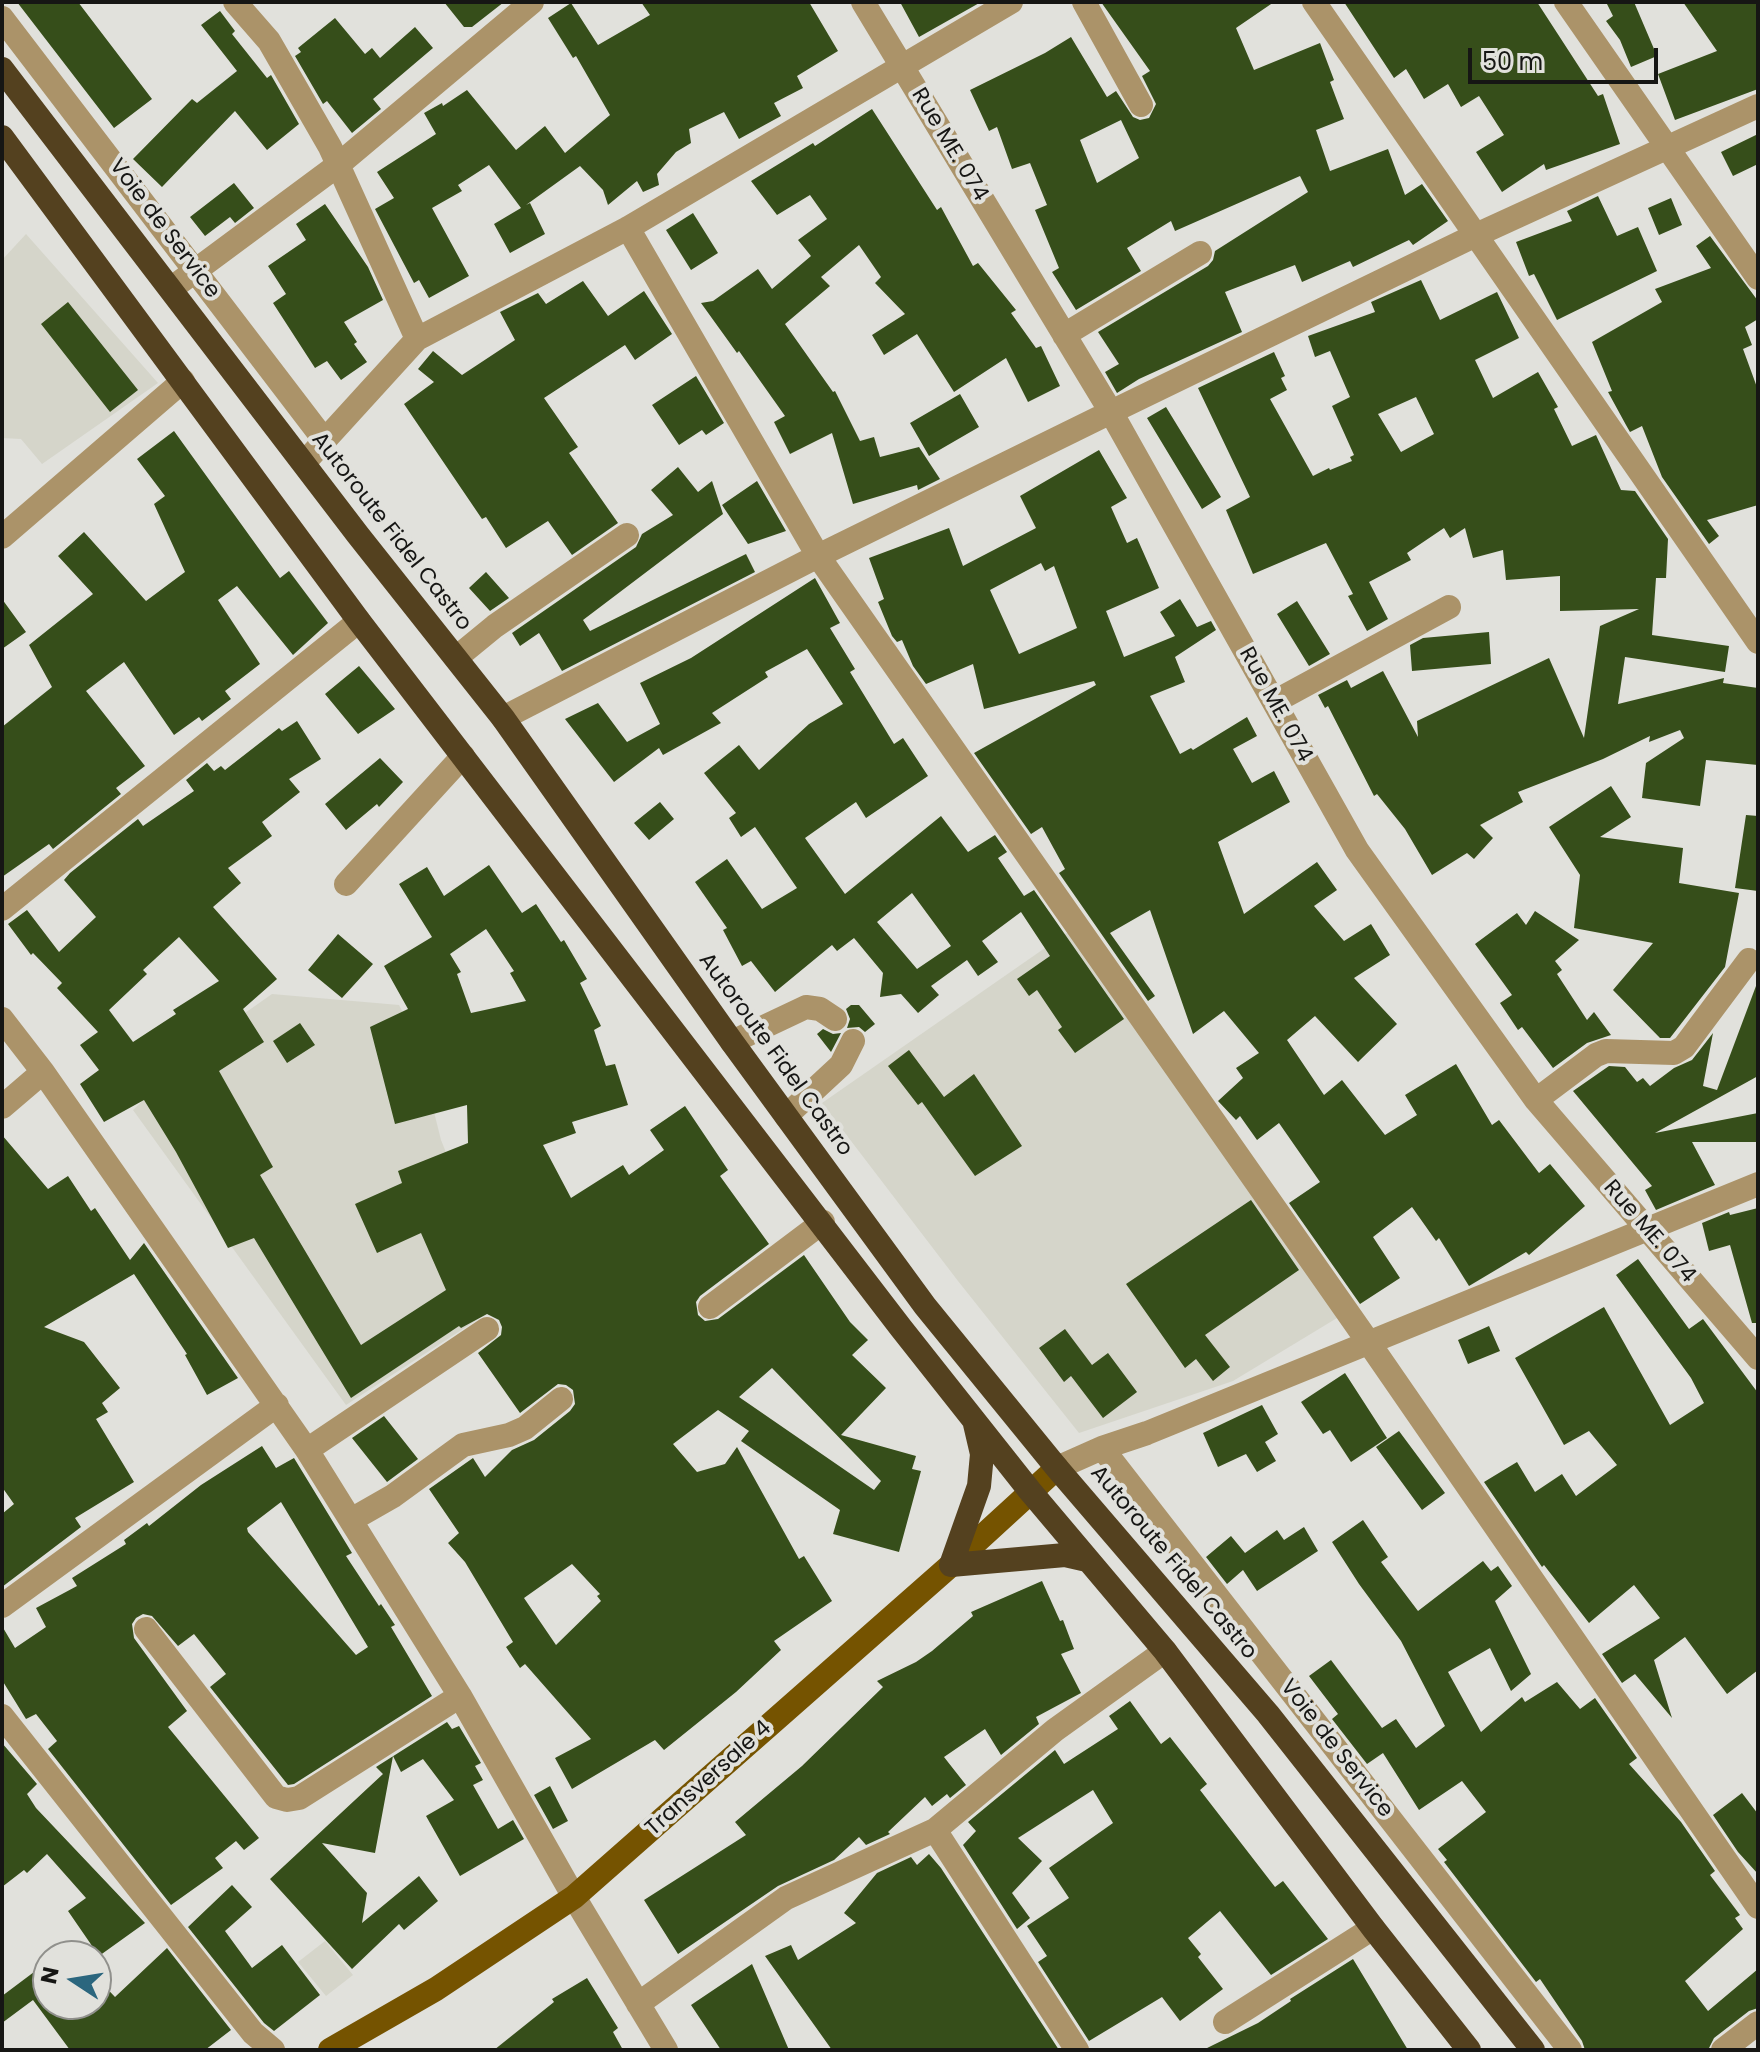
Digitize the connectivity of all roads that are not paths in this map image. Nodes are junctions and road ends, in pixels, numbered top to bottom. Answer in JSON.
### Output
{"nodes":[{"id":1,"x":235,"y":2,"type":"edge"},
{"id":2,"x":532,"y":2,"type":"edge"},
{"id":3,"x":863,"y":2,"type":"edge"},
{"id":4,"x":1011,"y":2,"type":"edge"},
{"id":5,"x":1084,"y":2,"type":"edge"},
{"id":6,"x":1314,"y":2,"type":"edge"},
{"id":7,"x":1566,"y":2,"type":"edge"},
{"id":8,"x":2,"y":18,"type":"edge"},
{"id":9,"x":901,"y":67,"type":"junction"},
{"id":10,"x":2,"y":69,"type":"edge"},
{"id":11,"x":1141,"y":105,"type":"dead end"},
{"id":12,"x":1758,"y":106,"type":"edge"},
{"id":13,"x":2,"y":137,"type":"edge"},
{"id":14,"x":1667,"y":148,"type":"junction"},
{"id":15,"x":338,"y":165,"type":"junction"},
{"id":16,"x":628,"y":228,"type":"junction"},
{"id":17,"x":1474,"y":236,"type":"junction"},
{"id":18,"x":1200,"y":253,"type":"dead end"},
{"id":19,"x":197,"y":270,"type":"junction"},
{"id":20,"x":1758,"y":278,"type":"edge"},
{"id":21,"x":172,"y":288,"type":"junction"},
{"id":22,"x":1064,"y":335,"type":"junction"},
{"id":23,"x":417,"y":339,"type":"junction"},
{"id":24,"x":183,"y":381,"type":"junction"},
{"id":25,"x":1111,"y":412,"type":"junction"},
{"id":26,"x":325,"y":441,"type":"junction"},
{"id":27,"x":304,"y":463,"type":"junction"},
{"id":28,"x":627,"y":535,"type":"dead end"},
{"id":29,"x":2,"y":537,"type":"edge"},
{"id":30,"x":818,"y":556,"type":"junction"},
{"id":31,"x":1449,"y":607,"type":"dead end"},
{"id":32,"x":359,"y":621,"type":"junction"},
{"id":33,"x":1758,"y":642,"type":"edge"},
{"id":34,"x":456,"y":658,"type":"junction"},
{"id":35,"x":1274,"y":702,"type":"junction"},
{"id":36,"x":503,"y":718,"type":"junction"},
{"id":37,"x":463,"y":756,"type":"junction"},
{"id":38,"x":346,"y":884,"type":"dead end"},
{"id":39,"x":2,"y":909,"type":"edge"},
{"id":40,"x":1749,"y":960,"type":"dead end"},
{"id":41,"x":2,"y":1019,"type":"edge"},
{"id":42,"x":835,"y":1019,"type":"dead end"},
{"id":43,"x":853,"y":1041,"type":"dead end"},
{"id":44,"x":732,"y":1042,"type":"junction"},
{"id":45,"x":43,"y":1072,"type":"junction"},
{"id":46,"x":1536,"y":1100,"type":"junction"},
{"id":47,"x":2,"y":1107,"type":"edge"},
{"id":48,"x":786,"y":1116,"type":"junction"},
{"id":49,"x":1758,"y":1184,"type":"edge"},
{"id":50,"x":823,"y":1222,"type":"junction"},
{"id":51,"x":1646,"y":1230,"type":"junction"},
{"id":52,"x":710,"y":1307,"type":"dead end"},
{"id":53,"x":487,"y":1329,"type":"dead end"},
{"id":54,"x":1369,"y":1343,"type":"junction"},
{"id":55,"x":1758,"y":1358,"type":"edge"},
{"id":56,"x":561,"y":1399,"type":"dead end"},
{"id":57,"x":277,"y":1405,"type":"junction"},
{"id":58,"x":973,"y":1418,"type":"junction"},
{"id":59,"x":1102,"y":1448,"type":"junction"},
{"id":60,"x":307,"y":1450,"type":"junction"},
{"id":61,"x":1057,"y":1468,"type":"junction"},
{"id":62,"x":1030,"y":1491,"type":"junction"},
{"id":63,"x":351,"y":1520,"type":"junction"},
{"id":64,"x":1087,"y":1560,"type":"junction"},
{"id":65,"x":951,"y":1565,"type":"junction"},
{"id":66,"x":2,"y":1606,"type":"edge"},
{"id":67,"x":146,"y":1629,"type":"dead end"},
{"id":68,"x":1165,"y":1651,"type":"junction"},
{"id":69,"x":1294,"y":1695,"type":"junction"},
{"id":70,"x":460,"y":1696,"type":"junction"},
{"id":71,"x":1268,"y":1714,"type":"junction"},
{"id":72,"x":2,"y":1716,"type":"edge"},
{"id":73,"x":935,"y":1830,"type":"junction"},
{"id":74,"x":1416,"y":1852,"type":"junction"},
{"id":75,"x":1392,"y":1872,"type":"junction"},
{"id":76,"x":574,"y":1897,"type":"junction"},
{"id":77,"x":1758,"y":1907,"type":"edge"},
{"id":78,"x":1373,"y":1928,"type":"junction"},
{"id":79,"x":638,"y":2004,"type":"junction"},
{"id":80,"x":1225,"y":2022,"type":"dead end"},
{"id":81,"x":1758,"y":2023,"type":"edge"},
{"id":82,"x":273,"y":2050,"type":"edge"},
{"id":83,"x":330,"y":2050,"type":"edge"},
{"id":84,"x":666,"y":2050,"type":"edge"},
{"id":85,"x":1077,"y":2050,"type":"edge"},
{"id":86,"x":1469,"y":2050,"type":"edge"},
{"id":87,"x":1533,"y":2050,"type":"edge"},
{"id":88,"x":1570,"y":2050,"type":"edge"},
{"id":89,"x":1723,"y":2050,"type":"edge"}],
"edges":[{"from":1,"to":15,"type":"street"},
{"from":2,"to":15,"type":"street"},
{"from":3,"to":9,"type":"street","name":"Rue ME. 074"},
{"from":4,"to":9,"type":"street"},
{"from":5,"to":11,"type":"street"},
{"from":6,"to":17,"type":"street"},
{"from":7,"to":14,"type":"street"},
{"from":8,"to":19,"type":"street","name":"Voie de Service"},
{"from":9,"to":16,"type":"street"},
{"from":9,"to":22,"type":"street","name":"Rue ME. 074"},
{"from":10,"to":21,"type":"highway","name":"Autoroute Fidel Castro"},
{"from":12,"to":14,"type":"street"},
{"from":13,"to":24,"type":"highway"},
{"from":14,"to":17,"type":"street"},
{"from":14,"to":20,"type":"street"},
{"from":15,"to":19,"type":"street"},
{"from":15,"to":23,"type":"street"},
{"from":16,"to":23,"type":"street"},
{"from":16,"to":30,"type":"street"},
{"from":17,"to":25,"type":"street"},
{"from":17,"to":33,"type":"street"},
{"from":18,"to":22,"type":"street"},
{"from":19,"to":21,"type":"street"},
{"from":19,"to":26,"type":"street","name":"Voie de Service"},
{"from":21,"to":27,"type":"highway","name":"Autoroute Fidel Castro"},
{"from":22,"to":25,"type":"street","name":"Rue ME. 074"},
{"from":23,"to":26,"type":"street"},
{"from":24,"to":29,"type":"street"},
{"from":24,"to":32,"type":"highway"},
{"from":25,"to":30,"type":"street"},
{"from":25,"to":35,"type":"street","name":"Rue ME. 074"},
{"from":26,"to":27,"type":"street"},
{"from":27,"to":34,"type":"highway","name":"Autoroute Fidel Castro"},
{"from":28,"to":34,"type":"street"},
{"from":30,"to":36,"type":"street"},
{"from":30,"to":54,"type":"street"},
{"from":31,"to":35,"type":"street"},
{"from":32,"to":37,"type":"highway"},
{"from":32,"to":39,"type":"street"},
{"from":34,"to":36,"type":"highway","name":"Autoroute Fidel Castro"},
{"from":35,"to":46,"type":"street","name":"Rue ME. 074"},
{"from":36,"to":44,"type":"highway","name":"Autoroute Fidel Castro"},
{"from":37,"to":38,"type":"street"},
{"from":37,"to":50,"type":"highway"},
{"from":40,"to":46,"type":"street"},
{"from":41,"to":45,"type":"street"},
{"from":42,"to":44,"type":"street"},
{"from":43,"to":48,"type":"street"},
{"from":44,"to":48,"type":"highway","name":"Autoroute Fidel Castro"},
{"from":45,"to":47,"type":"street"},
{"from":45,"to":57,"type":"street"},
{"from":46,"to":51,"type":"street","name":"Rue ME. 074"},
{"from":48,"to":61,"type":"highway","name":"Autoroute Fidel Castro"},
{"from":49,"to":51,"type":"street"},
{"from":50,"to":52,"type":"street"},
{"from":50,"to":58,"type":"highway"},
{"from":51,"to":54,"type":"street"},
{"from":51,"to":55,"type":"street","name":"Rue ME. 074"},
{"from":53,"to":60,"type":"street"},
{"from":54,"to":59,"type":"street"},
{"from":54,"to":77,"type":"street"},
{"from":56,"to":63,"type":"street"},
{"from":57,"to":60,"type":"street"},
{"from":57,"to":66,"type":"street"},
{"from":58,"to":62,"type":"highway"},
{"from":58,"to":65,"type":"highway"},
{"from":59,"to":61,"type":"street"},
{"from":59,"to":69,"type":"street","name":"Voie de Service"},
{"from":60,"to":63,"type":"street"},
{"from":61,"to":62,"type":"main road","name":"Transversale 4"},
{"from":61,"to":71,"type":"highway","name":"Autoroute Fidel Castro"},
{"from":62,"to":64,"type":"highway"},
{"from":62,"to":65,"type":"main road","name":"Transversale 4"},
{"from":63,"to":70,"type":"street"},
{"from":64,"to":65,"type":"highway"},
{"from":64,"to":68,"type":"highway"},
{"from":65,"to":76,"type":"main road","name":"Transversale 4"},
{"from":67,"to":70,"type":"street"},
{"from":68,"to":73,"type":"street"},
{"from":68,"to":78,"type":"highway"},
{"from":69,"to":71,"type":"street"},
{"from":69,"to":74,"type":"street","name":"Voie de Service"},
{"from":70,"to":76,"type":"street"},
{"from":71,"to":75,"type":"highway","name":"Autoroute Fidel Castro"},
{"from":72,"to":82,"type":"street"},
{"from":73,"to":79,"type":"street"},
{"from":73,"to":85,"type":"street"},
{"from":74,"to":75,"type":"street"},
{"from":74,"to":88,"type":"street","name":"Voie de Service"},
{"from":75,"to":87,"type":"highway","name":"Autoroute Fidel Castro"},
{"from":76,"to":79,"type":"street"},
{"from":76,"to":83,"type":"main road","name":"Transversale 4"},
{"from":78,"to":80,"type":"street"},
{"from":78,"to":86,"type":"highway"},
{"from":79,"to":84,"type":"street"},
{"from":81,"to":89,"type":"street"}]}
